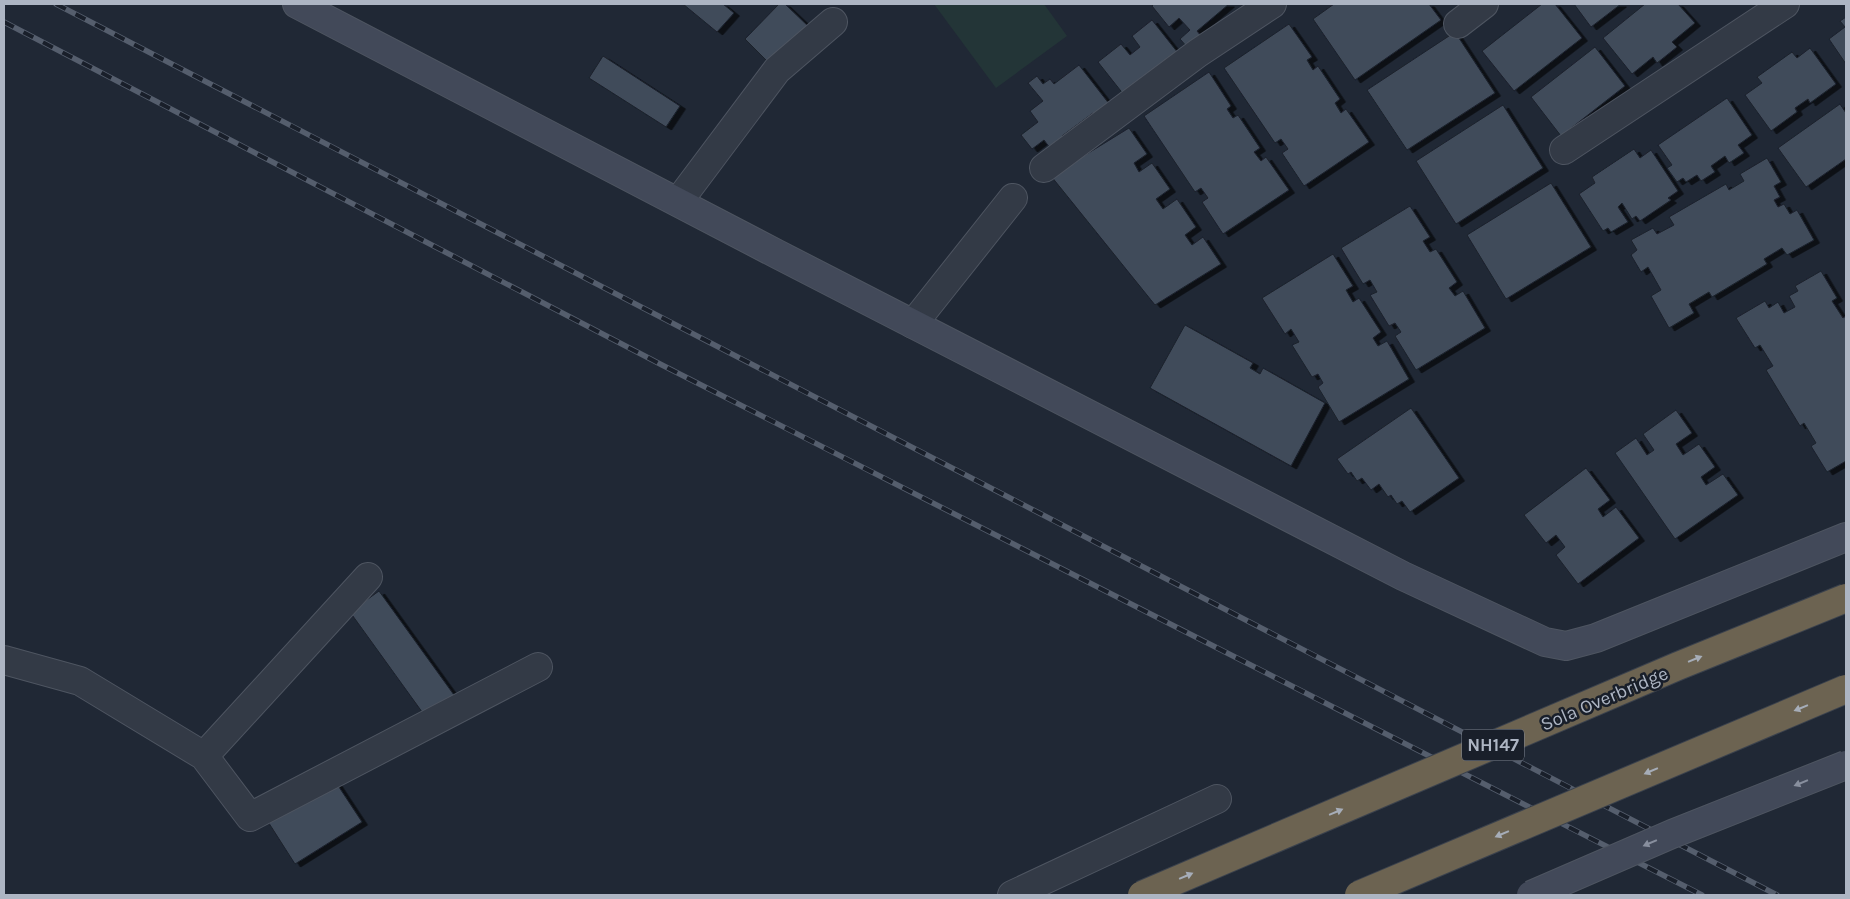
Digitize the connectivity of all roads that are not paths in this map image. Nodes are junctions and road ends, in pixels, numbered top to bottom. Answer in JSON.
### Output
{"nodes":[{"id":1,"x":297,"y":4,"type":"edge"},
{"id":2,"x":1272,"y":4,"type":"edge"},
{"id":3,"x":1484,"y":4,"type":"edge"},
{"id":4,"x":1785,"y":4,"type":"edge"},
{"id":5,"x":833,"y":22,"type":"dead end"},
{"id":6,"x":1458,"y":24,"type":"dead end"},
{"id":7,"x":1564,"y":150,"type":"dead end"},
{"id":8,"x":1044,"y":168,"type":"dead end"},
{"id":9,"x":1013,"y":198,"type":"dead end"},
{"id":10,"x":678,"y":202,"type":"junction"},
{"id":11,"x":913,"y":324,"type":"junction"},
{"id":12,"x":1846,"y":537,"type":"edge"},
{"id":13,"x":368,"y":576,"type":"dead end"},
{"id":14,"x":1846,"y":598,"type":"edge"},
{"id":15,"x":4,"y":660,"type":"edge"},
{"id":16,"x":538,"y":667,"type":"dead end"},
{"id":17,"x":1846,"y":689,"type":"edge"},
{"id":18,"x":204,"y":756,"type":"junction"},
{"id":19,"x":1846,"y":765,"type":"edge"},
{"id":20,"x":1217,"y":799,"type":"dead end"},
{"id":21,"x":1012,"y":895,"type":"edge"},
{"id":22,"x":1142,"y":895,"type":"edge"},
{"id":23,"x":1359,"y":895,"type":"edge"},
{"id":24,"x":1531,"y":895,"type":"edge"}],
"edges":[{"from":1,"to":10,"type":"street"},
{"from":2,"to":8,"type":"street"},
{"from":3,"to":6,"type":"street"},
{"from":4,"to":7,"type":"street"},
{"from":5,"to":10,"type":"street"},
{"from":9,"to":11,"type":"street"},
{"from":10,"to":11,"type":"street"},
{"from":11,"to":12,"type":"street"},
{"from":13,"to":18,"type":"street"},
{"from":22,"to":14,"type":"highway","name":"Sola Overbridge","number":"NH147","one_way":true,"bridge":true},
{"from":15,"to":18,"type":"street"},
{"from":16,"to":18,"type":"street"},
{"from":17,"to":23,"type":"highway","one_way":true,"bridge":true},
{"from":19,"to":24,"type":"street","one_way":true,"bridge":true},
{"from":20,"to":21,"type":"street"}]}
